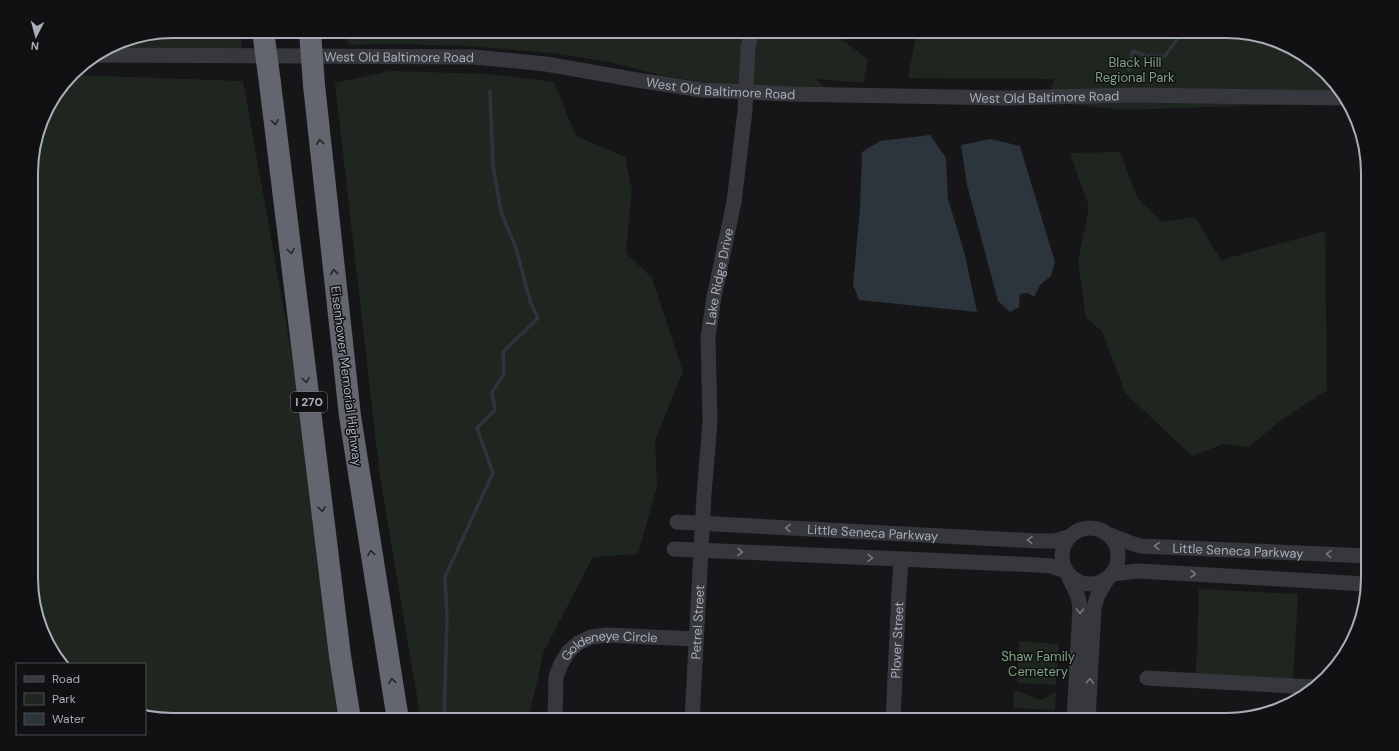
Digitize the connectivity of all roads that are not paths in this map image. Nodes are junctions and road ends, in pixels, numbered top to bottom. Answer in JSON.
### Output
{"nodes":[{"id":1,"x":264,"y":38,"type":"edge"},
{"id":2,"x":311,"y":38,"type":"edge"},
{"id":3,"x":750,"y":38,"type":"edge"},
{"id":4,"x":110,"y":54,"type":"edge"},
{"id":5,"x":746,"y":92,"type":"junction"},
{"id":6,"x":1338,"y":98,"type":"edge"},
{"id":7,"x":677,"y":522,"type":"dead end"},
{"id":8,"x":702,"y":524,"type":"junction"},
{"id":9,"x":1110,"y":536,"type":"junction"},
{"id":10,"x":1068,"y":537,"type":"junction"},
{"id":11,"x":674,"y":549,"type":"dead end"},
{"id":12,"x":701,"y":550,"type":"junction"},
{"id":13,"x":1361,"y":556,"type":"edge"},
{"id":14,"x":902,"y":560,"type":"junction"},
{"id":15,"x":1067,"y":573,"type":"junction"},
{"id":16,"x":1110,"y":576,"type":"junction"},
{"id":17,"x":1361,"y":584,"type":"edge"},
{"id":18,"x":696,"y":639,"type":"junction"},
{"id":19,"x":1147,"y":678,"type":"dead end"},
{"id":20,"x":1305,"y":687,"type":"edge"},
{"id":21,"x":349,"y":713,"type":"edge"},
{"id":22,"x":397,"y":713,"type":"edge"},
{"id":23,"x":555,"y":713,"type":"edge"},
{"id":24,"x":692,"y":713,"type":"edge"},
{"id":25,"x":893,"y":713,"type":"edge"},
{"id":26,"x":1074,"y":713,"type":"edge"},
{"id":27,"x":1088,"y":713,"type":"edge"}],
"edges":[{"from":1,"to":21,"type":"highway","number":"I 270","one_way":true,"bridge":true},
{"from":22,"to":2,"type":"highway","name":"Eisenhower Memorial Highway","one_way":true,"bridge":true},
{"from":3,"to":5,"type":"street","name":"Lake Ridge Drive"},
{"from":4,"to":5,"type":"street","name":"West Old Baltimore Road"},
{"from":5,"to":6,"type":"street","name":"West Old Baltimore Road"},
{"from":5,"to":8,"type":"street","name":"Lake Ridge Drive"},
{"from":7,"to":8,"type":"street","name":"Little Seneca Parkway"},
{"from":10,"to":8,"type":"street","name":"Little Seneca Parkway","one_way":true},
{"from":8,"to":12,"type":"street","name":"Petrel Street"},
{"from":9,"to":10,"type":"street"},
{"from":13,"to":9,"type":"street","name":"Little Seneca Parkway","one_way":true},
{"from":9,"to":16,"type":"street"},
{"from":10,"to":15,"type":"street"},
{"from":11,"to":12,"type":"street","name":"Little Seneca Parkway"},
{"from":12,"to":14,"type":"street","name":"Little Seneca Parkway","one_way":true},
{"from":12,"to":18,"type":"street","name":"Petrel Street"},
{"from":14,"to":15,"type":"street","name":"Little Seneca Parkway"},
{"from":14,"to":25,"type":"street","name":"Plover Street"},
{"from":15,"to":16,"type":"street"},
{"from":15,"to":26,"type":"street","one_way":true},
{"from":16,"to":17,"type":"street","name":"Little Seneca Parkway","one_way":true},
{"from":27,"to":16,"type":"street","one_way":true},
{"from":18,"to":23,"type":"street","name":"Goldeneye Circle"},
{"from":18,"to":24,"type":"street","name":"Petrel Street"},
{"from":19,"to":20,"type":"street"}]}
